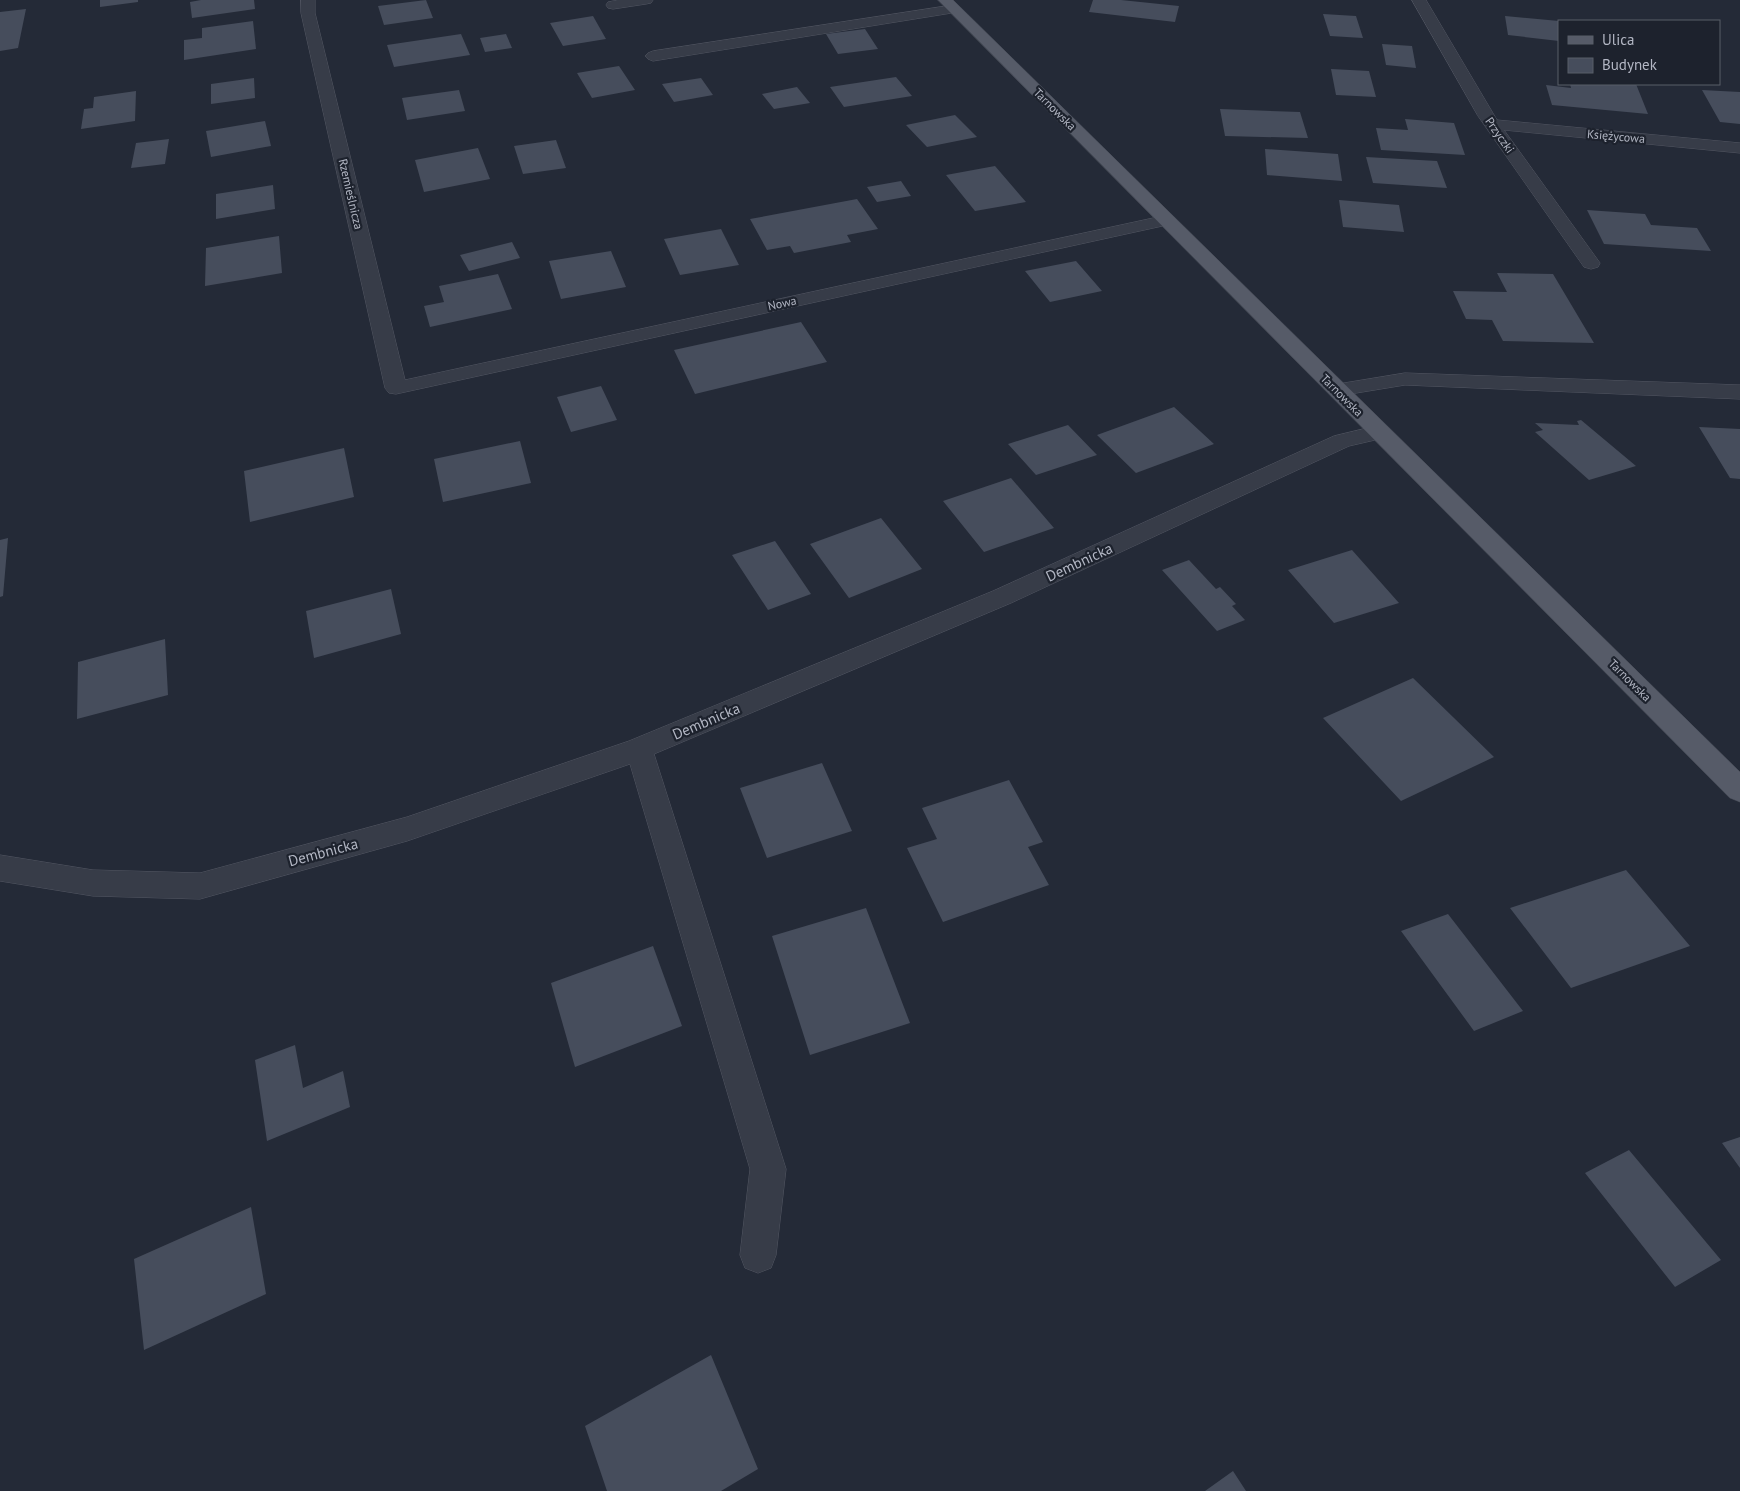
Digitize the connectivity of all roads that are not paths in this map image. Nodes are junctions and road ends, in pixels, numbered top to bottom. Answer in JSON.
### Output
{"nodes":[{"id":1,"x":308,"y":0,"type":"edge"},
{"id":2,"x":646,"y":0,"type":"edge"},
{"id":3,"x":1419,"y":0,"type":"edge"},
{"id":4,"x":949,"y":4,"type":"edge"},
{"id":5,"x":613,"y":5,"type":"dead end"},
{"id":6,"x":653,"y":56,"type":"dead end"},
{"id":7,"x":1492,"y":124,"type":"junction"},
{"id":8,"x":1740,"y":148,"type":"edge"},
{"id":9,"x":1167,"y":220,"type":"junction"},
{"id":10,"x":1591,"y":263,"type":"dead end"},
{"id":11,"x":396,"y":388,"type":"joint"},
{"id":12,"x":1338,"y":390,"type":"junction"},
{"id":13,"x":1740,"y":392,"type":"edge"},
{"id":14,"x":1380,"y":432,"type":"junction"},
{"id":15,"x":639,"y":749,"type":"junction"},
{"id":16,"x":1740,"y":790,"type":"edge"},
{"id":17,"x":0,"y":868,"type":"edge"},
{"id":18,"x":758,"y":1255,"type":"dead end"}],
"edges":[{"from":1,"to":11,"type":"street","name":"Rzemieślnicza"},
{"from":2,"to":5,"type":"street"},
{"from":3,"to":7,"type":"street","name":"Przyczki"},
{"from":4,"to":6,"type":"street"},
{"from":4,"to":9,"type":"main road","name":"Tarnowska"},
{"from":7,"to":8,"type":"street","name":"Księżycowa"},
{"from":7,"to":10,"type":"street","name":"Przyczki"},
{"from":9,"to":11,"type":"street","name":"Nowa"},
{"from":9,"to":12,"type":"main road","name":"Tarnowska"},
{"from":12,"to":13,"type":"street"},
{"from":12,"to":14,"type":"main road","name":"Tarnowska"},
{"from":14,"to":15,"type":"street","name":"Dembnicka"},
{"from":14,"to":16,"type":"main road","name":"Tarnowska"},
{"from":15,"to":17,"type":"street","name":"Dembnicka"},
{"from":15,"to":18,"type":"street"}]}
